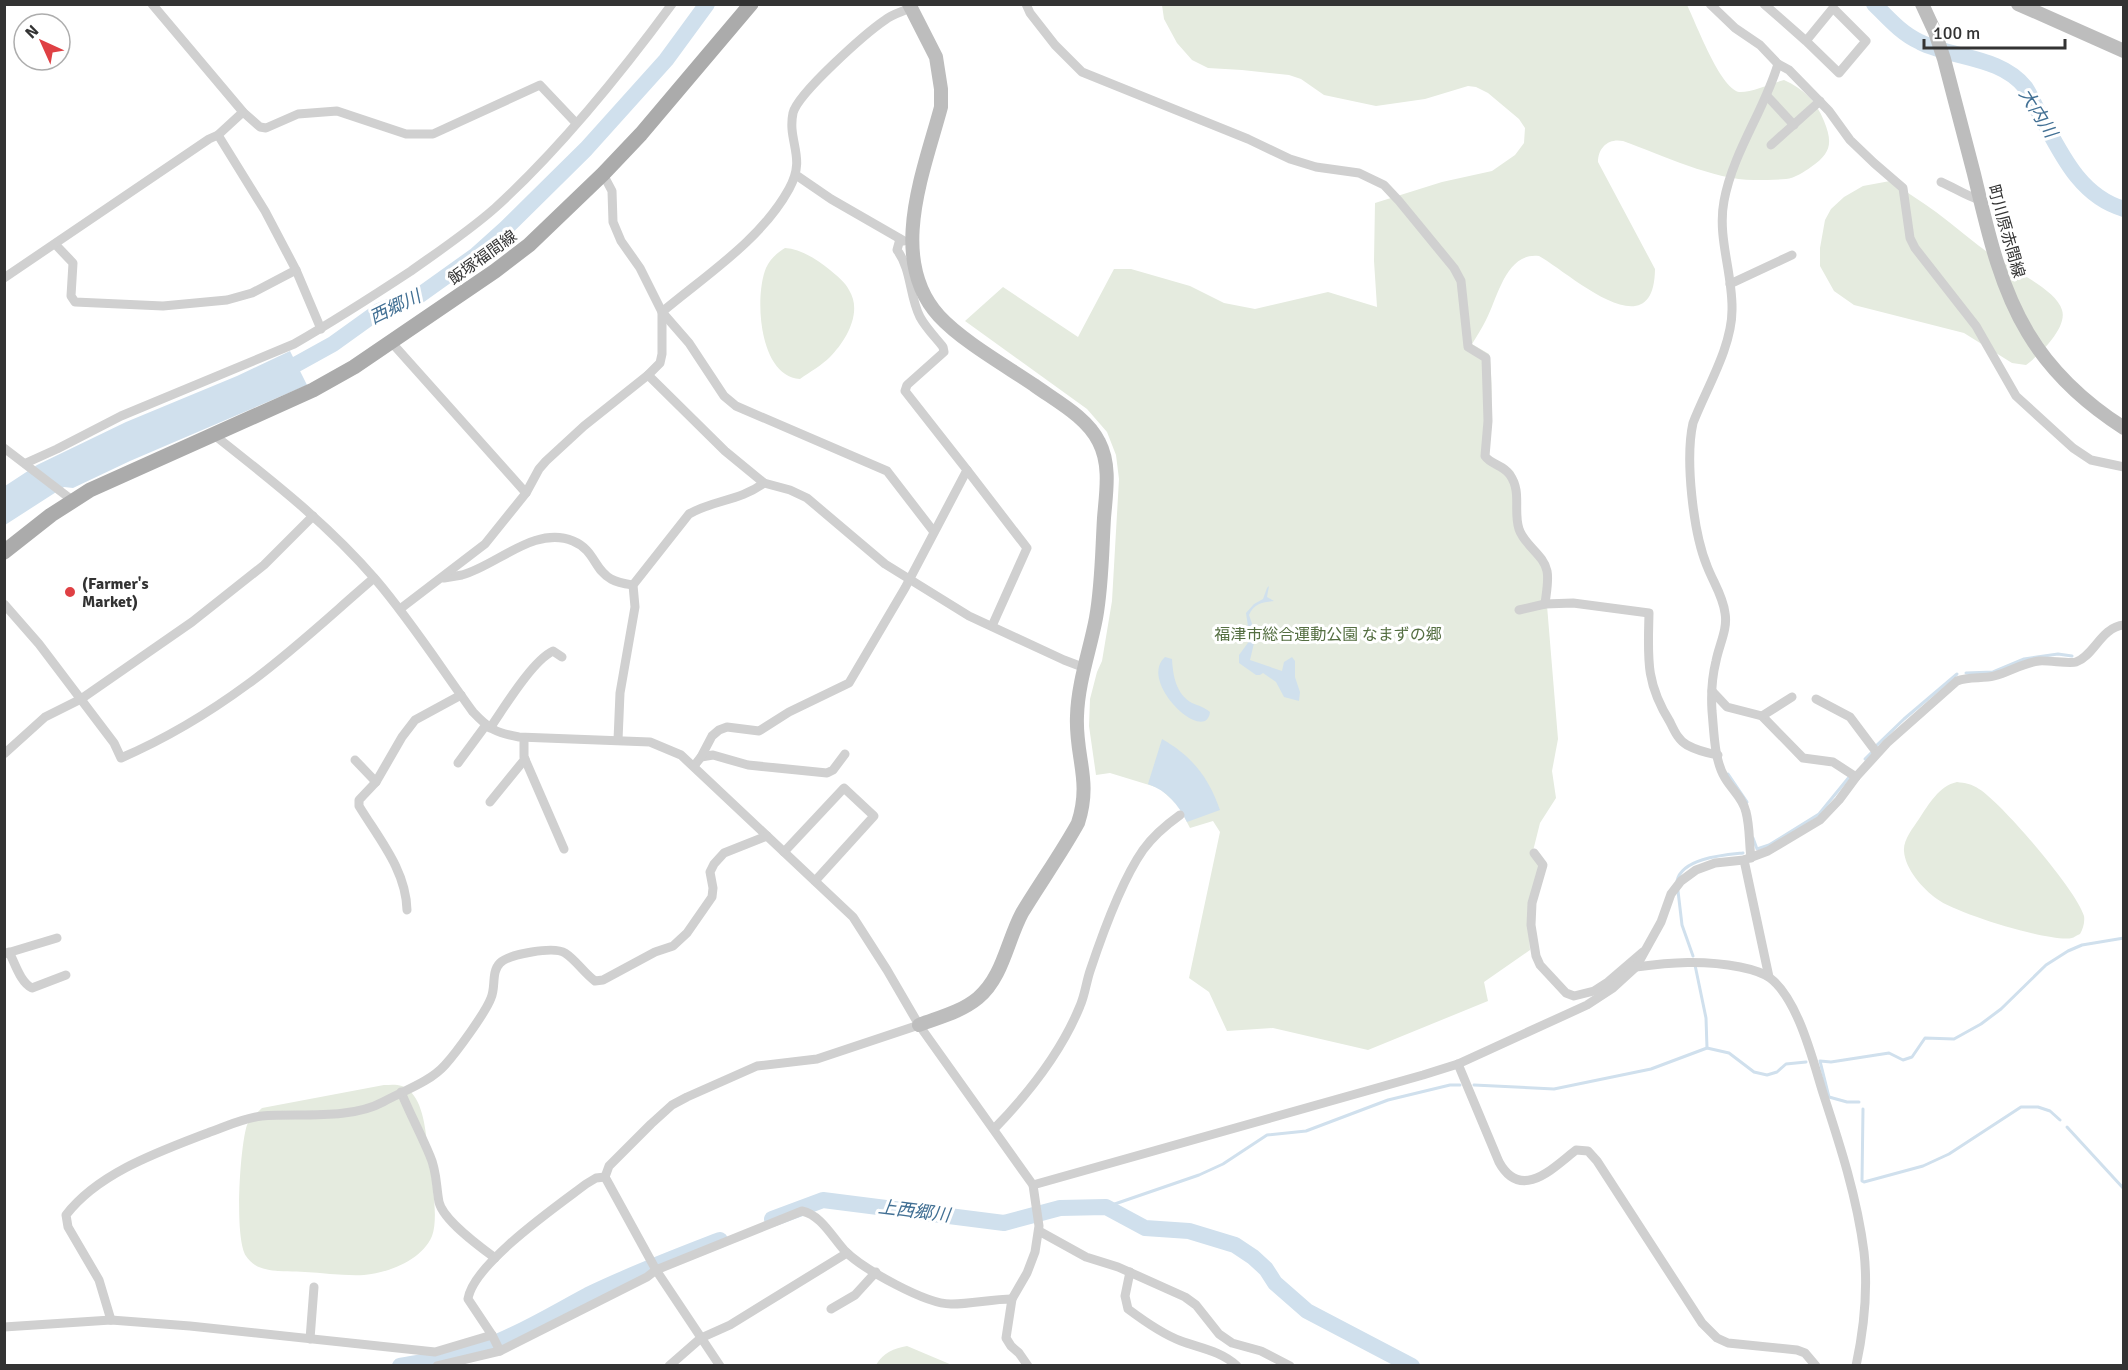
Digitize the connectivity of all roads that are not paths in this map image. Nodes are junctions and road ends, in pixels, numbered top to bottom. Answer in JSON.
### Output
{"nodes":[{"id":1,"x":152,"y":4,"type":"edge"},
{"id":2,"x":672,"y":4,"type":"edge"},
{"id":3,"x":751,"y":4,"type":"edge"},
{"id":4,"x":1026,"y":4,"type":"edge"},
{"id":5,"x":1710,"y":4,"type":"edge"},
{"id":6,"x":1764,"y":4,"type":"edge"},
{"id":7,"x":1922,"y":4,"type":"edge"},
{"id":8,"x":2018,"y":4,"type":"edge"},
{"id":9,"x":909,"y":6,"type":"edge"},
{"id":10,"x":1777,"y":8,"type":"edge"},
{"id":11,"x":1806,"y":41,"type":"junction"},
{"id":12,"x":2124,"y":51,"type":"edge"},
{"id":13,"x":1778,"y":64,"type":"junction"},
{"id":14,"x":1767,"y":96,"type":"junction"},
{"id":15,"x":1820,"y":101,"type":"junction"},
{"id":16,"x":243,"y":112,"type":"junction"},
{"id":17,"x":576,"y":123,"type":"junction"},
{"id":18,"x":1794,"y":125,"type":"junction"},
{"id":19,"x":218,"y":135,"type":"junction"},
{"id":20,"x":1771,"y":145,"type":"dead end"},
{"id":21,"x":603,"y":174,"type":"junction"},
{"id":22,"x":796,"y":175,"type":"junction"},
{"id":23,"x":1941,"y":182,"type":"dead end"},
{"id":24,"x":1980,"y":200,"type":"junction"},
{"id":25,"x":906,"y":242,"type":"junction"},
{"id":26,"x":55,"y":244,"type":"junction"},
{"id":27,"x":1792,"y":255,"type":"dead end"},
{"id":28,"x":296,"y":270,"type":"junction"},
{"id":29,"x":4,"y":278,"type":"edge"},
{"id":30,"x":1730,"y":284,"type":"junction"},
{"id":31,"x":662,"y":312,"type":"junction"},
{"id":32,"x":321,"y":329,"type":"junction"},
{"id":33,"x":392,"y":343,"type":"junction"},
{"id":34,"x":648,"y":375,"type":"junction"},
{"id":35,"x":2124,"y":428,"type":"edge"},
{"id":36,"x":213,"y":434,"type":"junction"},
{"id":37,"x":4,"y":448,"type":"edge"},
{"id":38,"x":27,"y":464,"type":"junction"},
{"id":39,"x":2124,"y":467,"type":"edge"},
{"id":40,"x":967,"y":470,"type":"junction"},
{"id":41,"x":764,"y":483,"type":"junction"},
{"id":42,"x":526,"y":493,"type":"junction"},
{"id":43,"x":67,"y":496,"type":"junction"},
{"id":44,"x":313,"y":516,"type":"junction"},
{"id":45,"x":934,"y":532,"type":"junction"},
{"id":46,"x":4,"y":552,"type":"edge"},
{"id":47,"x":374,"y":578,"type":"junction"},
{"id":48,"x":441,"y":578,"type":"junction"},
{"id":49,"x":909,"y":580,"type":"junction"},
{"id":50,"x":633,"y":585,"type":"junction"},
{"id":51,"x":4,"y":604,"type":"edge"},
{"id":52,"x":1545,"y":604,"type":"junction"},
{"id":53,"x":400,"y":609,"type":"junction"},
{"id":54,"x":1519,"y":610,"type":"dead end"},
{"id":55,"x":2124,"y":625,"type":"edge"},
{"id":56,"x":992,"y":626,"type":"junction"},
{"id":57,"x":562,"y":657,"type":"dead end"},
{"id":58,"x":1085,"y":668,"type":"junction"},
{"id":59,"x":1712,"y":691,"type":"junction"},
{"id":60,"x":461,"y":695,"type":"junction"},
{"id":61,"x":1792,"y":697,"type":"dead end"},
{"id":62,"x":81,"y":699,"type":"junction"},
{"id":63,"x":1816,"y":699,"type":"dead end"},
{"id":64,"x":1762,"y":716,"type":"junction"},
{"id":65,"x":488,"y":727,"type":"junction"},
{"id":66,"x":524,"y":738,"type":"junction"},
{"id":67,"x":618,"y":740,"type":"junction"},
{"id":68,"x":1877,"y":753,"type":"junction"},
{"id":69,"x":4,"y":754,"type":"edge"},
{"id":70,"x":845,"y":754,"type":"dead end"},
{"id":71,"x":1718,"y":755,"type":"junction"},
{"id":72,"x":701,"y":757,"type":"junction"},
{"id":73,"x":525,"y":759,"type":"junction"},
{"id":74,"x":355,"y":760,"type":"dead end"},
{"id":75,"x":458,"y":763,"type":"dead end"},
{"id":76,"x":694,"y":766,"type":"junction"},
{"id":77,"x":1856,"y":777,"type":"junction"},
{"id":78,"x":376,"y":782,"type":"junction"},
{"id":79,"x":490,"y":802,"type":"dead end"},
{"id":80,"x":1180,"y":815,"type":"dead end"},
{"id":81,"x":767,"y":836,"type":"junction"},
{"id":82,"x":564,"y":849,"type":"dead end"},
{"id":83,"x":784,"y":852,"type":"junction"},
{"id":84,"x":1534,"y":853,"type":"dead end"},
{"id":85,"x":1747,"y":859,"type":"junction"},
{"id":86,"x":815,"y":880,"type":"junction"},
{"id":87,"x":407,"y":910,"type":"dead end"},
{"id":88,"x":57,"y":938,"type":"dead end"},
{"id":89,"x":1647,"y":948,"type":"junction"},
{"id":90,"x":7,"y":953,"type":"edge"},
{"id":91,"x":1636,"y":967,"type":"junction"},
{"id":92,"x":66,"y":975,"type":"dead end"},
{"id":93,"x":1769,"y":977,"type":"junction"},
{"id":94,"x":920,"y":1025,"type":"junction"},
{"id":95,"x":1458,"y":1064,"type":"junction"},
{"id":96,"x":401,"y":1092,"type":"junction"},
{"id":97,"x":994,"y":1129,"type":"junction"},
{"id":98,"x":605,"y":1177,"type":"junction"},
{"id":99,"x":1033,"y":1185,"type":"junction"},
{"id":100,"x":1039,"y":1229,"type":"junction"},
{"id":101,"x":847,"y":1253,"type":"junction"},
{"id":102,"x":495,"y":1258,"type":"junction"},
{"id":103,"x":656,"y":1270,"type":"junction"},
{"id":104,"x":876,"y":1272,"type":"junction"},
{"id":105,"x":1130,"y":1272,"type":"junction"},
{"id":106,"x":314,"y":1287,"type":"dead end"},
{"id":107,"x":1012,"y":1299,"type":"junction"},
{"id":108,"x":831,"y":1309,"type":"dead end"},
{"id":109,"x":111,"y":1320,"type":"junction"},
{"id":110,"x":4,"y":1327,"type":"edge"},
{"id":111,"x":701,"y":1338,"type":"junction"},
{"id":112,"x":310,"y":1339,"type":"junction"},
{"id":113,"x":496,"y":1343,"type":"junction"},
{"id":114,"x":436,"y":1360,"type":"edge"},
{"id":115,"x":669,"y":1365,"type":"edge"},
{"id":116,"x":720,"y":1365,"type":"edge"},
{"id":117,"x":1028,"y":1365,"type":"edge"},
{"id":118,"x":1237,"y":1365,"type":"edge"},
{"id":119,"x":1290,"y":1365,"type":"edge"},
{"id":120,"x":1816,"y":1365,"type":"edge"},
{"id":121,"x":1856,"y":1365,"type":"edge"}],
"edges":[{"from":1,"to":16,"type":"street"},
{"from":2,"to":17,"type":"street"},
{"from":3,"to":21,"type":"main road","name":"飯塚福間線"},
{"from":4,"to":52,"type":"street"},
{"from":5,"to":13,"type":"street"},
{"from":6,"to":10,"type":"street"},
{"from":7,"to":24,"type":"street","name":"町川原赤間線"},
{"from":8,"to":12,"type":"street"},
{"from":9,"to":22,"type":"street"},
{"from":9,"to":25,"type":"street"},
{"from":10,"to":11,"type":"street"},
{"from":11,"to":11,"type":"street"},
{"from":13,"to":14,"type":"street"},
{"from":13,"to":15,"type":"street"},
{"from":14,"to":18,"type":"street"},
{"from":14,"to":30,"type":"street"},
{"from":15,"to":18,"type":"street"},
{"from":15,"to":39,"type":"street"},
{"from":16,"to":17,"type":"street"},
{"from":16,"to":19,"type":"street"},
{"from":17,"to":32,"type":"street"},
{"from":18,"to":20,"type":"street"},
{"from":19,"to":26,"type":"street"},
{"from":19,"to":28,"type":"street"},
{"from":21,"to":31,"type":"street"},
{"from":21,"to":33,"type":"main road","name":"飯塚福間線"},
{"from":22,"to":25,"type":"street"},
{"from":22,"to":31,"type":"street"},
{"from":23,"to":24,"type":"street"},
{"from":24,"to":35,"type":"street","name":"町川原赤間線"},
{"from":25,"to":40,"type":"street"},
{"from":25,"to":58,"type":"street"},
{"from":26,"to":28,"type":"street"},
{"from":26,"to":29,"type":"street"},
{"from":27,"to":30,"type":"street"},
{"from":28,"to":32,"type":"street"},
{"from":30,"to":59,"type":"street"},
{"from":31,"to":34,"type":"street"},
{"from":31,"to":45,"type":"street"},
{"from":32,"to":38,"type":"street"},
{"from":33,"to":36,"type":"main road","name":"飯塚福間線"},
{"from":33,"to":42,"type":"street"},
{"from":34,"to":41,"type":"street"},
{"from":34,"to":42,"type":"street"},
{"from":36,"to":43,"type":"main road","name":"飯塚福間線"},
{"from":36,"to":44,"type":"street"},
{"from":37,"to":38,"type":"street"},
{"from":38,"to":43,"type":"street"},
{"from":40,"to":45,"type":"street"},
{"from":40,"to":56,"type":"street"},
{"from":41,"to":49,"type":"street"},
{"from":41,"to":50,"type":"street"},
{"from":42,"to":48,"type":"street"},
{"from":43,"to":46,"type":"main road","name":"飯塚福間線"},
{"from":44,"to":47,"type":"street"},
{"from":44,"to":62,"type":"street"},
{"from":45,"to":49,"type":"street"},
{"from":47,"to":53,"type":"street"},
{"from":47,"to":62,"type":"street"},
{"from":48,"to":50,"type":"street"},
{"from":48,"to":53,"type":"street"},
{"from":49,"to":56,"type":"street"},
{"from":49,"to":72,"type":"street"},
{"from":50,"to":67,"type":"street"},
{"from":51,"to":62,"type":"street"},
{"from":52,"to":54,"type":"street"},
{"from":52,"to":71,"type":"street"},
{"from":53,"to":60,"type":"street"},
{"from":55,"to":68,"type":"street"},
{"from":56,"to":58,"type":"street"},
{"from":57,"to":65,"type":"street"},
{"from":58,"to":94,"type":"street"},
{"from":59,"to":64,"type":"street"},
{"from":59,"to":71,"type":"street"},
{"from":60,"to":65,"type":"street"},
{"from":60,"to":78,"type":"street"},
{"from":61,"to":64,"type":"street"},
{"from":62,"to":69,"type":"street"},
{"from":63,"to":68,"type":"street"},
{"from":64,"to":77,"type":"street"},
{"from":65,"to":66,"type":"street"},
{"from":65,"to":75,"type":"street"},
{"from":66,"to":67,"type":"street"},
{"from":66,"to":73,"type":"street"},
{"from":67,"to":76,"type":"street"},
{"from":68,"to":77,"type":"street"},
{"from":70,"to":72,"type":"street"},
{"from":71,"to":85,"type":"street"},
{"from":72,"to":76,"type":"street"},
{"from":73,"to":79,"type":"street"},
{"from":73,"to":82,"type":"street"},
{"from":74,"to":78,"type":"street"},
{"from":76,"to":81,"type":"street"},
{"from":77,"to":85,"type":"street"},
{"from":78,"to":87,"type":"street"},
{"from":80,"to":97,"type":"street"},
{"from":81,"to":83,"type":"street"},
{"from":81,"to":96,"type":"street"},
{"from":83,"to":86,"type":"street"},
{"from":83,"to":86,"type":"street"},
{"from":84,"to":89,"type":"street"},
{"from":85,"to":89,"type":"street"},
{"from":85,"to":93,"type":"street"},
{"from":86,"to":94,"type":"street"},
{"from":88,"to":90,"type":"street"},
{"from":89,"to":91,"type":"street"},
{"from":90,"to":92,"type":"street"},
{"from":91,"to":93,"type":"street"},
{"from":91,"to":95,"type":"street"},
{"from":93,"to":121,"type":"street"},
{"from":94,"to":97,"type":"street"},
{"from":94,"to":98,"type":"street"},
{"from":95,"to":99,"type":"street"},
{"from":95,"to":120,"type":"street"},
{"from":96,"to":102,"type":"street"},
{"from":96,"to":109,"type":"street"},
{"from":97,"to":99,"type":"street"},
{"from":98,"to":102,"type":"street"},
{"from":98,"to":103,"type":"street"},
{"from":99,"to":100,"type":"street"},
{"from":100,"to":105,"type":"street"},
{"from":100,"to":107,"type":"street"},
{"from":101,"to":103,"type":"street"},
{"from":101,"to":104,"type":"street"},
{"from":101,"to":111,"type":"street"},
{"from":102,"to":113,"type":"street"},
{"from":103,"to":111,"type":"street"},
{"from":103,"to":113,"type":"street"},
{"from":104,"to":107,"type":"street"},
{"from":104,"to":108,"type":"street"},
{"from":105,"to":118,"type":"street"},
{"from":105,"to":119,"type":"street"},
{"from":106,"to":112,"type":"street"},
{"from":107,"to":117,"type":"street"},
{"from":109,"to":110,"type":"street"},
{"from":109,"to":112,"type":"street"},
{"from":111,"to":115,"type":"street"},
{"from":111,"to":116,"type":"street"},
{"from":112,"to":114,"type":"street"},
{"from":113,"to":114,"type":"street"},
{"from":113,"to":114,"type":"street"}]}
